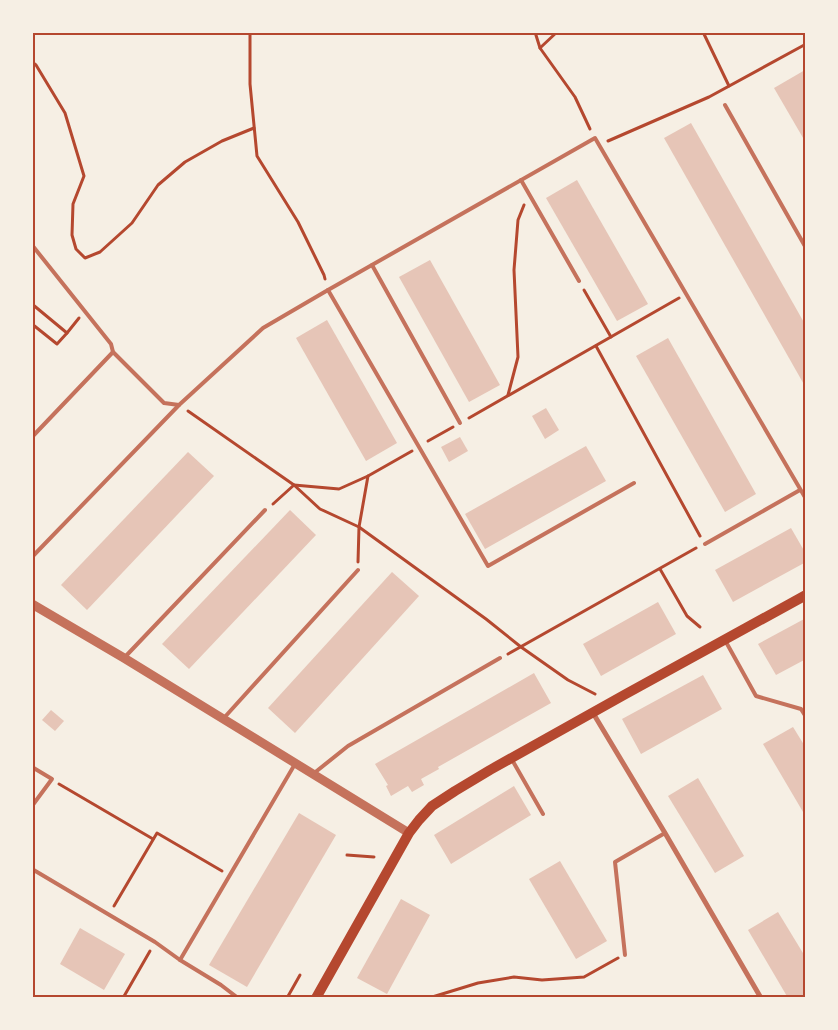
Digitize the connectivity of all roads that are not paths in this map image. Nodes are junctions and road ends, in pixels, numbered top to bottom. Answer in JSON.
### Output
{"nodes":[{"id":1,"x":725,"y":105,"type":"dead end"},
{"id":2,"x":521,"y":180,"type":"junction"},
{"id":3,"x":32,"y":245,"type":"edge"},
{"id":4,"x":806,"y":248,"type":"edge"},
{"id":5,"x":372,"y":264,"type":"junction"},
{"id":6,"x":579,"y":281,"type":"road end"},
{"id":7,"x":328,"y":290,"type":"junction"},
{"id":8,"x":113,"y":352,"type":"junction"},
{"id":9,"x":179,"y":405,"type":"junction"},
{"id":10,"x":460,"y":423,"type":"road end"},
{"id":11,"x":32,"y":437,"type":"edge"},
{"id":12,"x":634,"y":483,"type":"dead end"},
{"id":13,"x":800,"y":490,"type":"junction"},
{"id":14,"x":806,"y":499,"type":"edge"},
{"id":15,"x":265,"y":510,"type":"road end"},
{"id":16,"x":704,"y":544,"type":"road end"},
{"id":17,"x":32,"y":557,"type":"edge"},
{"id":18,"x":358,"y":570,"type":"road end"},
{"id":19,"x":806,"y":595,"type":"edge"},
{"id":20,"x":32,"y":604,"type":"edge"},
{"id":21,"x":724,"y":640,"type":"junction"},
{"id":22,"x":124,"y":658,"type":"junction"},
{"id":23,"x":500,"y":658,"type":"road end"},
{"id":24,"x":593,"y":713,"type":"junction"},
{"id":25,"x":806,"y":717,"type":"edge"},
{"id":26,"x":223,"y":719,"type":"junction"},
{"id":27,"x":512,"y":758,"type":"junction"},
{"id":28,"x":295,"y":763,"type":"junction"},
{"id":29,"x":32,"y":767,"type":"edge"},
{"id":30,"x":313,"y":774,"type":"junction"},
{"id":31,"x":32,"y":806,"type":"edge"},
{"id":32,"x":543,"y":814,"type":"dead end"},
{"id":33,"x":409,"y":834,"type":"junction"},
{"id":34,"x":665,"y":834,"type":"junction"},
{"id":35,"x":32,"y":869,"type":"edge"},
{"id":36,"x":625,"y":954,"type":"road end"},
{"id":37,"x":180,"y":960,"type":"junction"},
{"id":38,"x":238,"y":998,"type":"edge"},
{"id":39,"x":316,"y":998,"type":"edge"},
{"id":40,"x":761,"y":998,"type":"edge"}],
"edges":[{"from":1,"to":4,"type":"lane"},
{"from":2,"to":5,"type":"lane"},
{"from":2,"to":6,"type":"lane"},
{"from":2,"to":13,"type":"lane"},
{"from":3,"to":8,"type":"lane"},
{"from":5,"to":7,"type":"lane"},
{"from":5,"to":10,"type":"lane"},
{"from":7,"to":9,"type":"lane"},
{"from":7,"to":12,"type":"lane"},
{"from":8,"to":9,"type":"lane"},
{"from":8,"to":11,"type":"lane"},
{"from":9,"to":17,"type":"lane"},
{"from":13,"to":14,"type":"lane"},
{"from":13,"to":16,"type":"lane"},
{"from":15,"to":22,"type":"lane"},
{"from":18,"to":26,"type":"lane"},
{"from":19,"to":21,"type":"main road"},
{"from":20,"to":22,"type":"street"},
{"from":21,"to":24,"type":"main road"},
{"from":21,"to":25,"type":"lane"},
{"from":22,"to":26,"type":"street"},
{"from":23,"to":30,"type":"lane"},
{"from":24,"to":27,"type":"main road"},
{"from":24,"to":34,"type":"street"},
{"from":26,"to":28,"type":"street"},
{"from":27,"to":32,"type":"lane"},
{"from":27,"to":33,"type":"main road"},
{"from":28,"to":30,"type":"street"},
{"from":28,"to":37,"type":"lane"},
{"from":29,"to":31,"type":"lane"},
{"from":30,"to":33,"type":"street"},
{"from":33,"to":39,"type":"main road"},
{"from":34,"to":36,"type":"lane"},
{"from":34,"to":40,"type":"street"},
{"from":35,"to":37,"type":"lane"},
{"from":37,"to":38,"type":"lane"}]}
